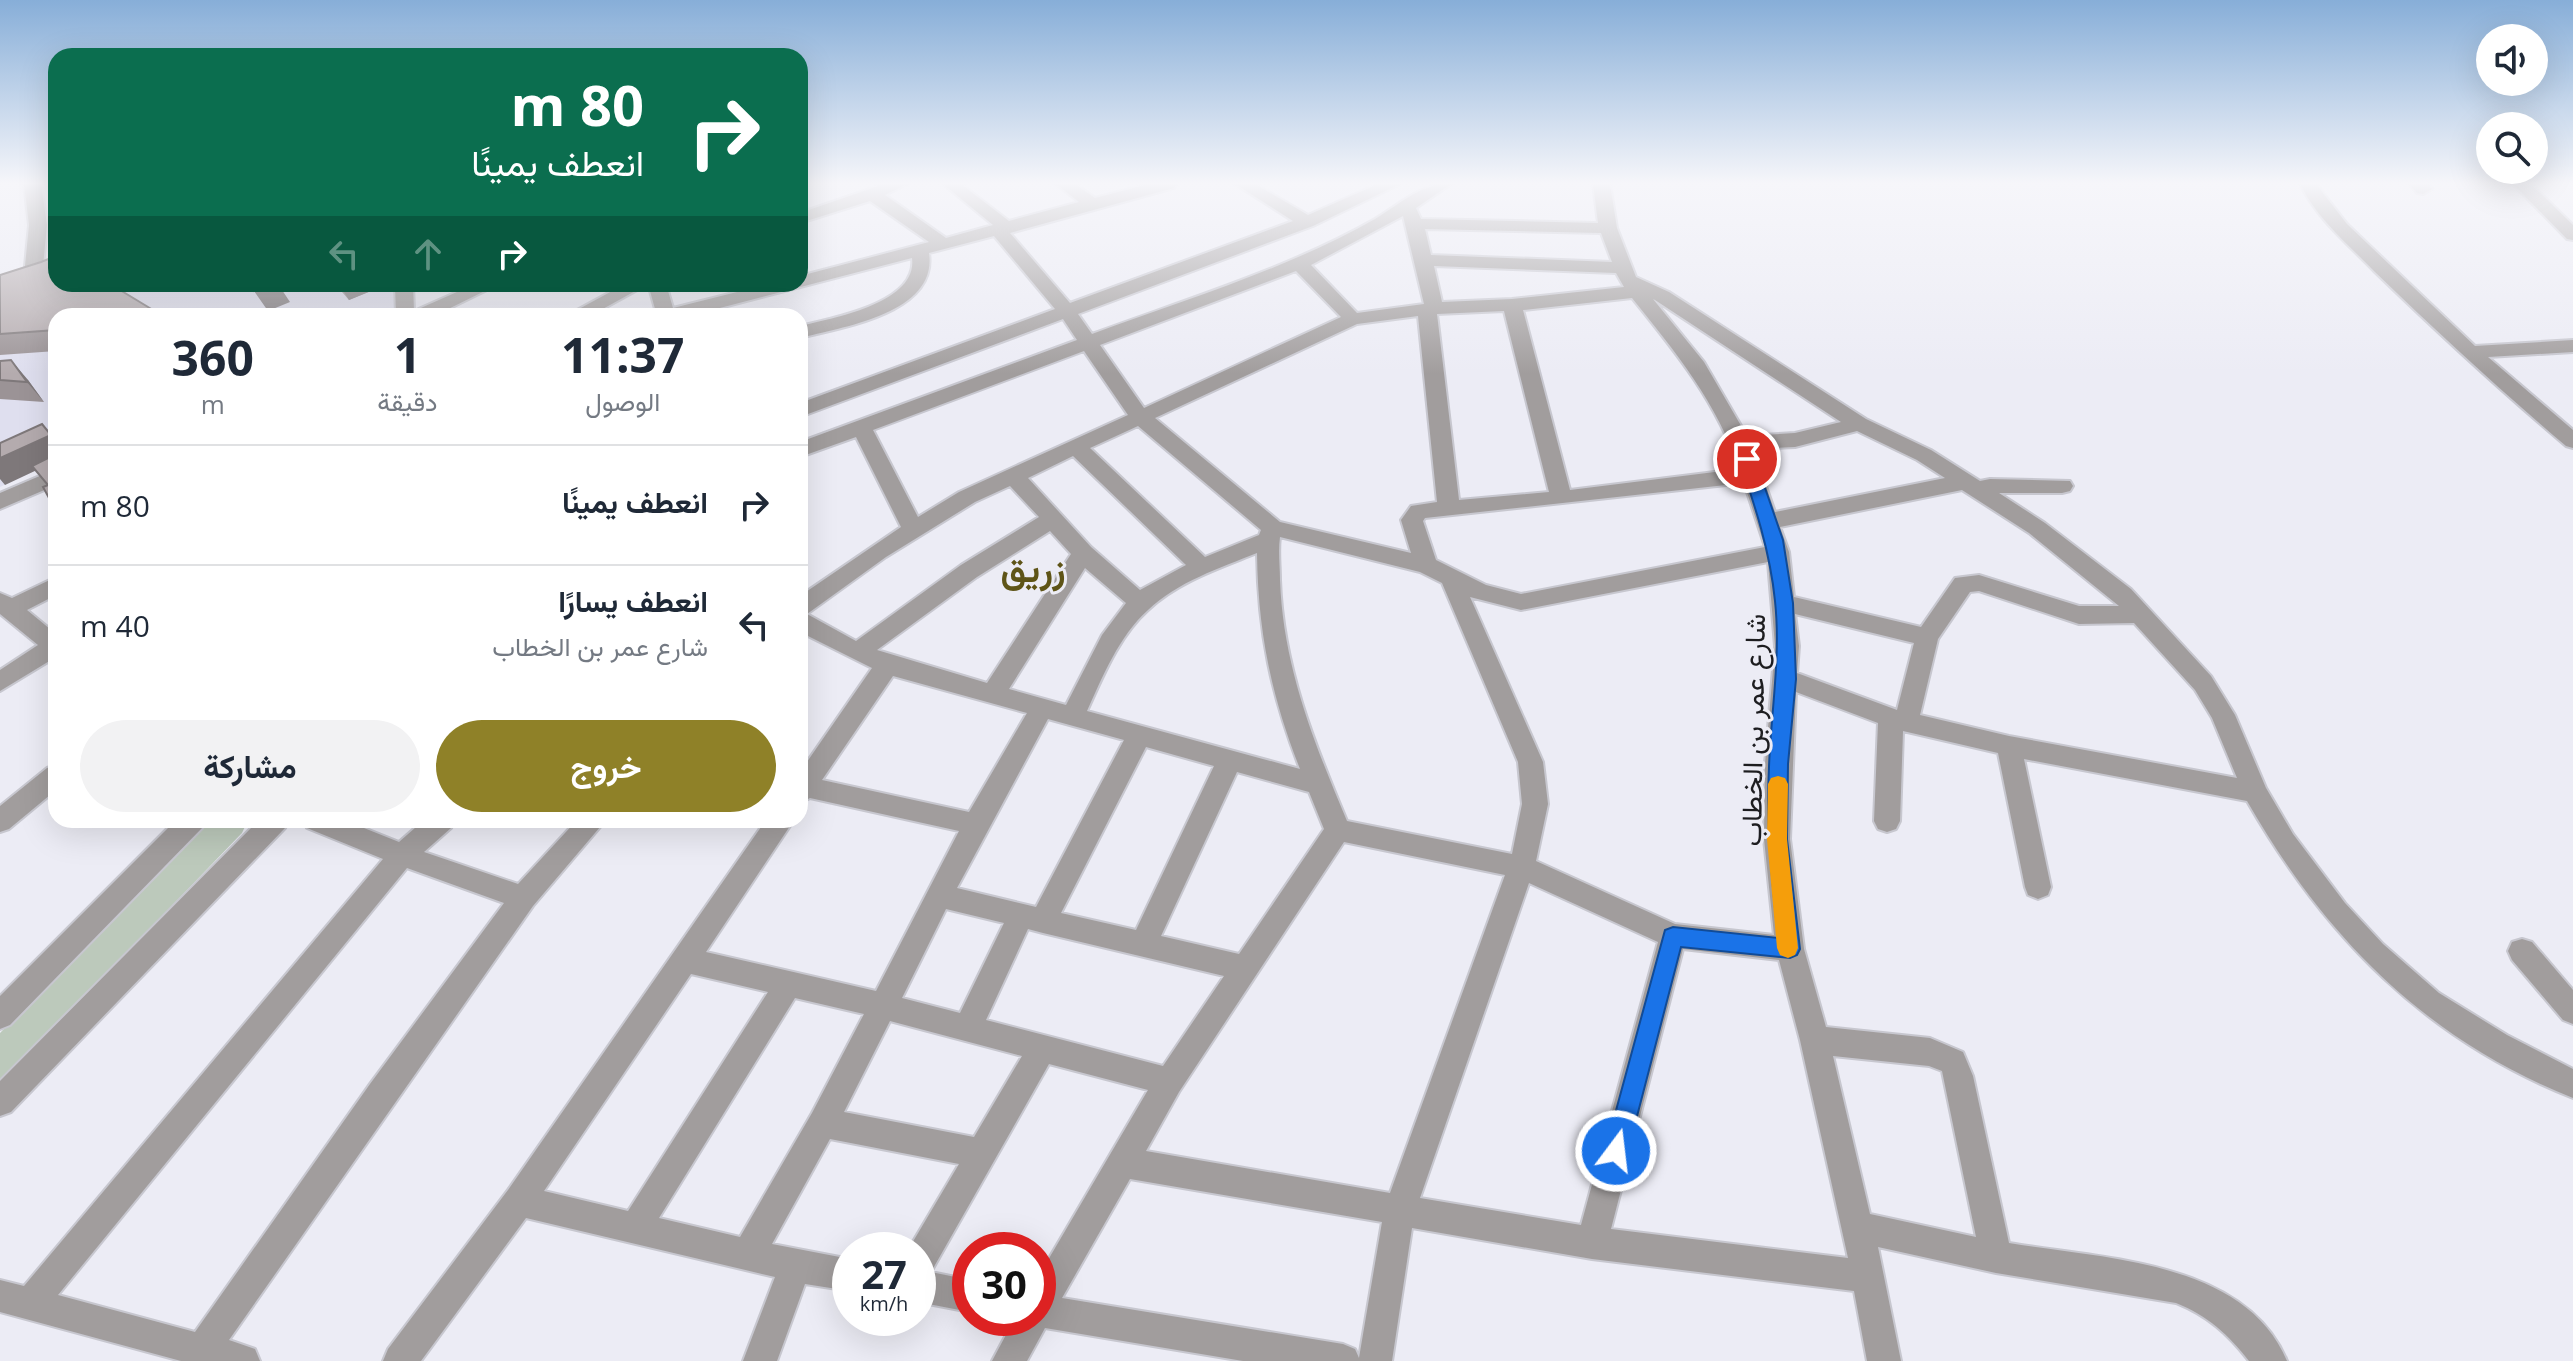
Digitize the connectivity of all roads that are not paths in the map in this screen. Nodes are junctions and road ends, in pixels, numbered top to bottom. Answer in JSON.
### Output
{"nodes":[{"id":1,"x":36,"y":248,"type":"edge"},
{"id":2,"x":935,"y":248,"type":"edge"},
{"id":3,"x":1017,"y":248,"type":"edge"},
{"id":4,"x":1240,"y":248,"type":"edge"},
{"id":5,"x":1337,"y":248,"type":"edge"},
{"id":6,"x":1419,"y":248,"type":"edge"},
{"id":7,"x":1616,"y":248,"type":"edge"},
{"id":8,"x":2361,"y":248,"type":"edge"},
{"id":9,"x":920,"y":252,"type":"junction"},
{"id":10,"x":1422,"y":260,"type":"junction"},
{"id":11,"x":1299,"y":264,"type":"junction"},
{"id":12,"x":48,"y":270,"type":"edge"},
{"id":13,"x":33,"y":276,"type":"junction"},
{"id":14,"x":808,"y":280,"type":"edge"},
{"id":15,"x":1628,"y":280,"type":"junction"},
{"id":16,"x":11,"y":285,"type":"edge"},
{"id":17,"x":472,"y":292,"type":"edge"},
{"id":18,"x":623,"y":292,"type":"edge"},
{"id":19,"x":751,"y":292,"type":"edge"},
{"id":20,"x":1512,"y":305,"type":"junction"},
{"id":21,"x":436,"y":308,"type":"edge"},
{"id":22,"x":591,"y":308,"type":"edge"},
{"id":23,"x":694,"y":308,"type":"edge"},
{"id":24,"x":1431,"y":308,"type":"junction"},
{"id":25,"x":1068,"y":313,"type":"junction"},
{"id":26,"x":1353,"y":319,"type":"junction"},
{"id":27,"x":808,"y":330,"type":"edge"},
{"id":28,"x":1086,"y":341,"type":"junction"},
{"id":29,"x":2573,"y":346,"type":"edge"},
{"id":30,"x":2471,"y":352,"type":"junction"},
{"id":31,"x":808,"y":407,"type":"edge"},
{"id":32,"x":1139,"y":416,"type":"junction"},
{"id":33,"x":1859,"y":424,"type":"junction"},
{"id":34,"x":861,"y":426,"type":"junction"},
{"id":35,"x":2571,"y":437,"type":"edge"},
{"id":36,"x":1741,"y":443,"type":"junction"},
{"id":37,"x":1075,"y":446,"type":"junction"},
{"id":38,"x":808,"y":447,"type":"edge"},
{"id":39,"x":1013,"y":475,"type":"junction"},
{"id":40,"x":1753,"y":475,"type":"junction"},
{"id":41,"x":48,"y":480,"type":"edge"},
{"id":42,"x":1968,"y":486,"type":"junction"},
{"id":43,"x":2062,"y":486,"type":"dead end"},
{"id":44,"x":1561,"y":498,"type":"junction"},
{"id":45,"x":0,"y":502,"type":"edge"},
{"id":46,"x":1449,"y":509,"type":"junction"},
{"id":47,"x":1051,"y":520,"type":"junction"},
{"id":48,"x":1770,"y":521,"type":"junction"},
{"id":49,"x":913,"y":528,"type":"junction"},
{"id":50,"x":1270,"y":534,"type":"junction"},
{"id":51,"x":1778,"y":552,"type":"junction"},
{"id":52,"x":1083,"y":553,"type":"junction"},
{"id":53,"x":1426,"y":565,"type":"junction"},
{"id":54,"x":1203,"y":568,"type":"junction"},
{"id":55,"x":1451,"y":578,"type":"junction"},
{"id":56,"x":48,"y":588,"type":"edge"},
{"id":57,"x":808,"y":602,"type":"edge"},
{"id":58,"x":1140,"y":603,"type":"junction"},
{"id":59,"x":1784,"y":603,"type":"junction"},
{"id":60,"x":5,"y":605,"type":"edge"},
{"id":61,"x":2142,"y":614,"type":"junction"},
{"id":62,"x":808,"y":625,"type":"edge"},
{"id":63,"x":1927,"y":637,"type":"junction"},
{"id":64,"x":48,"y":640,"type":"edge"},
{"id":65,"x":48,"y":651,"type":"edge"},
{"id":66,"x":858,"y":652,"type":"junction"},
{"id":67,"x":887,"y":665,"type":"junction"},
{"id":68,"x":1787,"y":679,"type":"junction"},
{"id":69,"x":0,"y":682,"type":"edge"},
{"id":70,"x":993,"y":694,"type":"junction"},
{"id":71,"x":1043,"y":707,"type":"junction"},
{"id":72,"x":1073,"y":715,"type":"junction"},
{"id":73,"x":1898,"y":720,"type":"junction"},
{"id":74,"x":1139,"y":735,"type":"junction"},
{"id":75,"x":2009,"y":746,"type":"junction"},
{"id":76,"x":1230,"y":759,"type":"junction"},
{"id":77,"x":808,"y":780,"type":"edge"},
{"id":78,"x":48,"y":782,"type":"edge"},
{"id":79,"x":1317,"y":784,"type":"junction"},
{"id":80,"x":808,"y":790,"type":"edge"},
{"id":81,"x":2255,"y":792,"type":"junction"},
{"id":82,"x":0,"y":821,"type":"edge"},
{"id":83,"x":1887,"y":821,"type":"dead end"},
{"id":84,"x":976,"y":824,"type":"junction"},
{"id":85,"x":185,"y":828,"type":"edge"},
{"id":86,"x":268,"y":828,"type":"edge"},
{"id":87,"x":336,"y":828,"type":"edge"},
{"id":88,"x":433,"y":828,"type":"edge"},
{"id":89,"x":586,"y":828,"type":"edge"},
{"id":90,"x":776,"y":828,"type":"edge"},
{"id":91,"x":1338,"y":830,"type":"junction"},
{"id":92,"x":402,"y":855,"type":"junction"},
{"id":93,"x":1521,"y":867,"type":"junction"},
{"id":94,"x":2038,"y":887,"type":"dead end"},
{"id":95,"x":941,"y":896,"type":"junction"},
{"id":96,"x":523,"y":898,"type":"junction"},
{"id":97,"x":1032,"y":918,"type":"junction"},
{"id":98,"x":1673,"y":936,"type":"junction"},
{"id":99,"x":1143,"y":944,"type":"junction"},
{"id":100,"x":1790,"y":949,"type":"junction"},
{"id":101,"x":2522,"y":951,"type":"dead end"},
{"id":102,"x":687,"y":960,"type":"junction"},
{"id":103,"x":1243,"y":968,"type":"junction"},
{"id":104,"x":788,"y":985,"type":"junction"},
{"id":105,"x":884,"y":1006,"type":"junction"},
{"id":106,"x":2573,"y":1011,"type":"edge"},
{"id":107,"x":0,"y":1016,"type":"edge"},
{"id":108,"x":968,"y":1028,"type":"junction"},
{"id":109,"x":1815,"y":1040,"type":"junction"},
{"id":110,"x":1043,"y":1047,"type":"junction"},
{"id":111,"x":1169,"y":1082,"type":"junction"},
{"id":112,"x":2573,"y":1084,"type":"edge"},
{"id":113,"x":0,"y":1102,"type":"edge"},
{"id":114,"x":823,"y":1123,"type":"junction"},
{"id":115,"x":980,"y":1153,"type":"junction"},
{"id":116,"x":1121,"y":1162,"type":"junction"},
{"id":117,"x":519,"y":1201,"type":"junction"},
{"id":118,"x":1399,"y":1212,"type":"junction"},
{"id":119,"x":1858,"y":1227,"type":"junction"},
{"id":120,"x":635,"y":1228,"type":"junction"},
{"id":121,"x":936,"y":1232,"type":"edge"},
{"id":122,"x":1592,"y":1243,"type":"junction"},
{"id":123,"x":748,"y":1255,"type":"junction"},
{"id":124,"x":1996,"y":1257,"type":"junction"},
{"id":125,"x":795,"y":1266,"type":"junction"},
{"id":126,"x":832,"y":1272,"type":"edge"},
{"id":127,"x":1867,"y":1276,"type":"junction"},
{"id":128,"x":1056,"y":1277,"type":"edge"},
{"id":129,"x":15,"y":1300,"type":"edge"},
{"id":130,"x":1056,"y":1312,"type":"edge"},
{"id":131,"x":1023,"y":1336,"type":"edge"},
{"id":132,"x":203,"y":1349,"type":"junction"},
{"id":133,"x":243,"y":1361,"type":"edge"},
{"id":134,"x":400,"y":1361,"type":"edge"},
{"id":135,"x":760,"y":1361,"type":"edge"},
{"id":136,"x":1009,"y":1361,"type":"edge"},
{"id":137,"x":1343,"y":1361,"type":"edge"},
{"id":138,"x":1375,"y":1361,"type":"edge"},
{"id":139,"x":1884,"y":1361,"type":"edge"},
{"id":140,"x":2270,"y":1361,"type":"edge"}],
"edges":[{"from":1,"to":13,"type":"street"},
{"from":2,"to":9,"type":"street"},
{"from":3,"to":25,"type":"street"},
{"from":4,"to":25,"type":"street"},
{"from":5,"to":11,"type":"street"},
{"from":6,"to":10,"type":"street"},
{"from":7,"to":15,"type":"street","name":"شارع عمر بن الخطاب"},
{"from":8,"to":30,"type":"street"},
{"from":9,"to":14,"type":"street"},
{"from":9,"to":27,"type":"street"},
{"from":10,"to":15,"type":"street"},
{"from":10,"to":24,"type":"street"},
{"from":11,"to":26,"type":"street"},
{"from":11,"to":28,"type":"street"},
{"from":12,"to":13,"type":"street"},
{"from":13,"to":16,"type":"street"},
{"from":15,"to":20,"type":"street"},
{"from":15,"to":33,"type":"street"},
{"from":15,"to":36,"type":"street","name":"شارع عمر بن الخطاب"},
{"from":17,"to":21,"type":"street"},
{"from":18,"to":22,"type":"street"},
{"from":19,"to":23,"type":"street"},
{"from":20,"to":24,"type":"street"},
{"from":20,"to":44,"type":"street"},
{"from":24,"to":26,"type":"street"},
{"from":24,"to":46,"type":"street"},
{"from":25,"to":28,"type":"street"},
{"from":25,"to":31,"type":"street"},
{"from":26,"to":32,"type":"street"},
{"from":28,"to":32,"type":"street"},
{"from":28,"to":34,"type":"street"},
{"from":29,"to":30,"type":"street"},
{"from":30,"to":35,"type":"street"},
{"from":32,"to":37,"type":"street"},
{"from":32,"to":50,"type":"street"},
{"from":33,"to":36,"type":"street"},
{"from":33,"to":42,"type":"street"},
{"from":34,"to":38,"type":"street"},
{"from":34,"to":49,"type":"street"},
{"from":36,"to":40,"type":"street","name":"شارع عمر بن الخطاب"},
{"from":37,"to":39,"type":"street"},
{"from":37,"to":54,"type":"street"},
{"from":39,"to":47,"type":"street"},
{"from":39,"to":49,"type":"street"},
{"from":40,"to":44,"type":"street"},
{"from":40,"to":48,"type":"street","name":"شارع عمر بن الخطاب"},
{"from":41,"to":45,"type":"street"},
{"from":42,"to":43,"type":"street"},
{"from":42,"to":48,"type":"street"},
{"from":42,"to":61,"type":"street"},
{"from":44,"to":46,"type":"street"},
{"from":46,"to":53,"type":"street"},
{"from":47,"to":52,"type":"street"},
{"from":47,"to":66,"type":"street"},
{"from":48,"to":51,"type":"street","name":"شارع عمر بن الخطاب"},
{"from":49,"to":57,"type":"street"},
{"from":50,"to":53,"type":"street"},
{"from":50,"to":54,"type":"street"},
{"from":50,"to":79,"type":"street"},
{"from":51,"to":55,"type":"street"},
{"from":51,"to":59,"type":"street","name":"شارع عمر بن الخطاب"},
{"from":52,"to":58,"type":"street"},
{"from":52,"to":70,"type":"street"},
{"from":53,"to":55,"type":"street"},
{"from":54,"to":58,"type":"street"},
{"from":55,"to":93,"type":"street"},
{"from":56,"to":60,"type":"street"},
{"from":58,"to":72,"type":"street"},
{"from":59,"to":63,"type":"street"},
{"from":59,"to":68,"type":"street","name":"شارع عمر بن الخطاب"},
{"from":60,"to":64,"type":"street"},
{"from":61,"to":63,"type":"street"},
{"from":61,"to":81,"type":"street"},
{"from":62,"to":66,"type":"street"},
{"from":63,"to":73,"type":"street"},
{"from":65,"to":69,"type":"street"},
{"from":66,"to":67,"type":"street"},
{"from":67,"to":70,"type":"street"},
{"from":67,"to":77,"type":"street"},
{"from":68,"to":73,"type":"street"},
{"from":68,"to":100,"type":"street","name":"شارع عمر بن الخطاب"},
{"from":70,"to":71,"type":"street"},
{"from":71,"to":72,"type":"street"},
{"from":71,"to":84,"type":"street"},
{"from":72,"to":74,"type":"street"},
{"from":73,"to":75,"type":"street"},
{"from":73,"to":83,"type":"street"},
{"from":74,"to":76,"type":"street"},
{"from":74,"to":97,"type":"street"},
{"from":75,"to":81,"type":"street"},
{"from":75,"to":94,"type":"street"},
{"from":76,"to":79,"type":"street"},
{"from":76,"to":99,"type":"street"},
{"from":78,"to":82,"type":"street"},
{"from":79,"to":91,"type":"street"},
{"from":80,"to":84,"type":"street"},
{"from":81,"to":112,"type":"street"},
{"from":84,"to":95,"type":"street"},
{"from":85,"to":107,"type":"street"},
{"from":86,"to":113,"type":"street"},
{"from":87,"to":92,"type":"street"},
{"from":88,"to":92,"type":"street"},
{"from":89,"to":96,"type":"street"},
{"from":90,"to":102,"type":"street"},
{"from":91,"to":93,"type":"street"},
{"from":91,"to":103,"type":"street"},
{"from":92,"to":96,"type":"street"},
{"from":92,"to":129,"type":"street"},
{"from":93,"to":98,"type":"street"},
{"from":93,"to":118,"type":"street"},
{"from":95,"to":97,"type":"street"},
{"from":95,"to":105,"type":"street"},
{"from":96,"to":132,"type":"street"},
{"from":97,"to":99,"type":"street"},
{"from":97,"to":108,"type":"street"},
{"from":98,"to":100,"type":"street"},
{"from":98,"to":122,"type":"street"},
{"from":99,"to":103,"type":"street"},
{"from":100,"to":109,"type":"street","name":"شارع عمر بن الخطاب"},
{"from":101,"to":106,"type":"street"},
{"from":102,"to":104,"type":"street"},
{"from":102,"to":117,"type":"street"},
{"from":103,"to":111,"type":"street"},
{"from":104,"to":105,"type":"street"},
{"from":104,"to":120,"type":"street"},
{"from":105,"to":108,"type":"street"},
{"from":105,"to":114,"type":"street"},
{"from":108,"to":110,"type":"street"},
{"from":109,"to":119,"type":"street","name":"شارع عمر بن الخطاب"},
{"from":109,"to":124,"type":"street"},
{"from":110,"to":111,"type":"street"},
{"from":110,"to":115,"type":"street"},
{"from":111,"to":116,"type":"street"},
{"from":114,"to":115,"type":"street"},
{"from":114,"to":123,"type":"street"},
{"from":115,"to":121,"type":"street"},
{"from":116,"to":118,"type":"street"},
{"from":116,"to":128,"type":"street"},
{"from":117,"to":120,"type":"street"},
{"from":117,"to":134,"type":"street"},
{"from":118,"to":122,"type":"street"},
{"from":118,"to":138,"type":"street"},
{"from":119,"to":124,"type":"street"},
{"from":119,"to":127,"type":"street","name":"شارع عمر بن الخطاب"},
{"from":120,"to":123,"type":"street"},
{"from":122,"to":127,"type":"street"},
{"from":123,"to":125,"type":"street"},
{"from":124,"to":140,"type":"street"},
{"from":125,"to":126,"type":"street"},
{"from":125,"to":135,"type":"street"},
{"from":127,"to":139,"type":"street","name":"شارع عمر بن الخطاب"},
{"from":129,"to":132,"type":"street"},
{"from":130,"to":137,"type":"street"},
{"from":131,"to":136,"type":"street"},
{"from":132,"to":133,"type":"street"}]}
